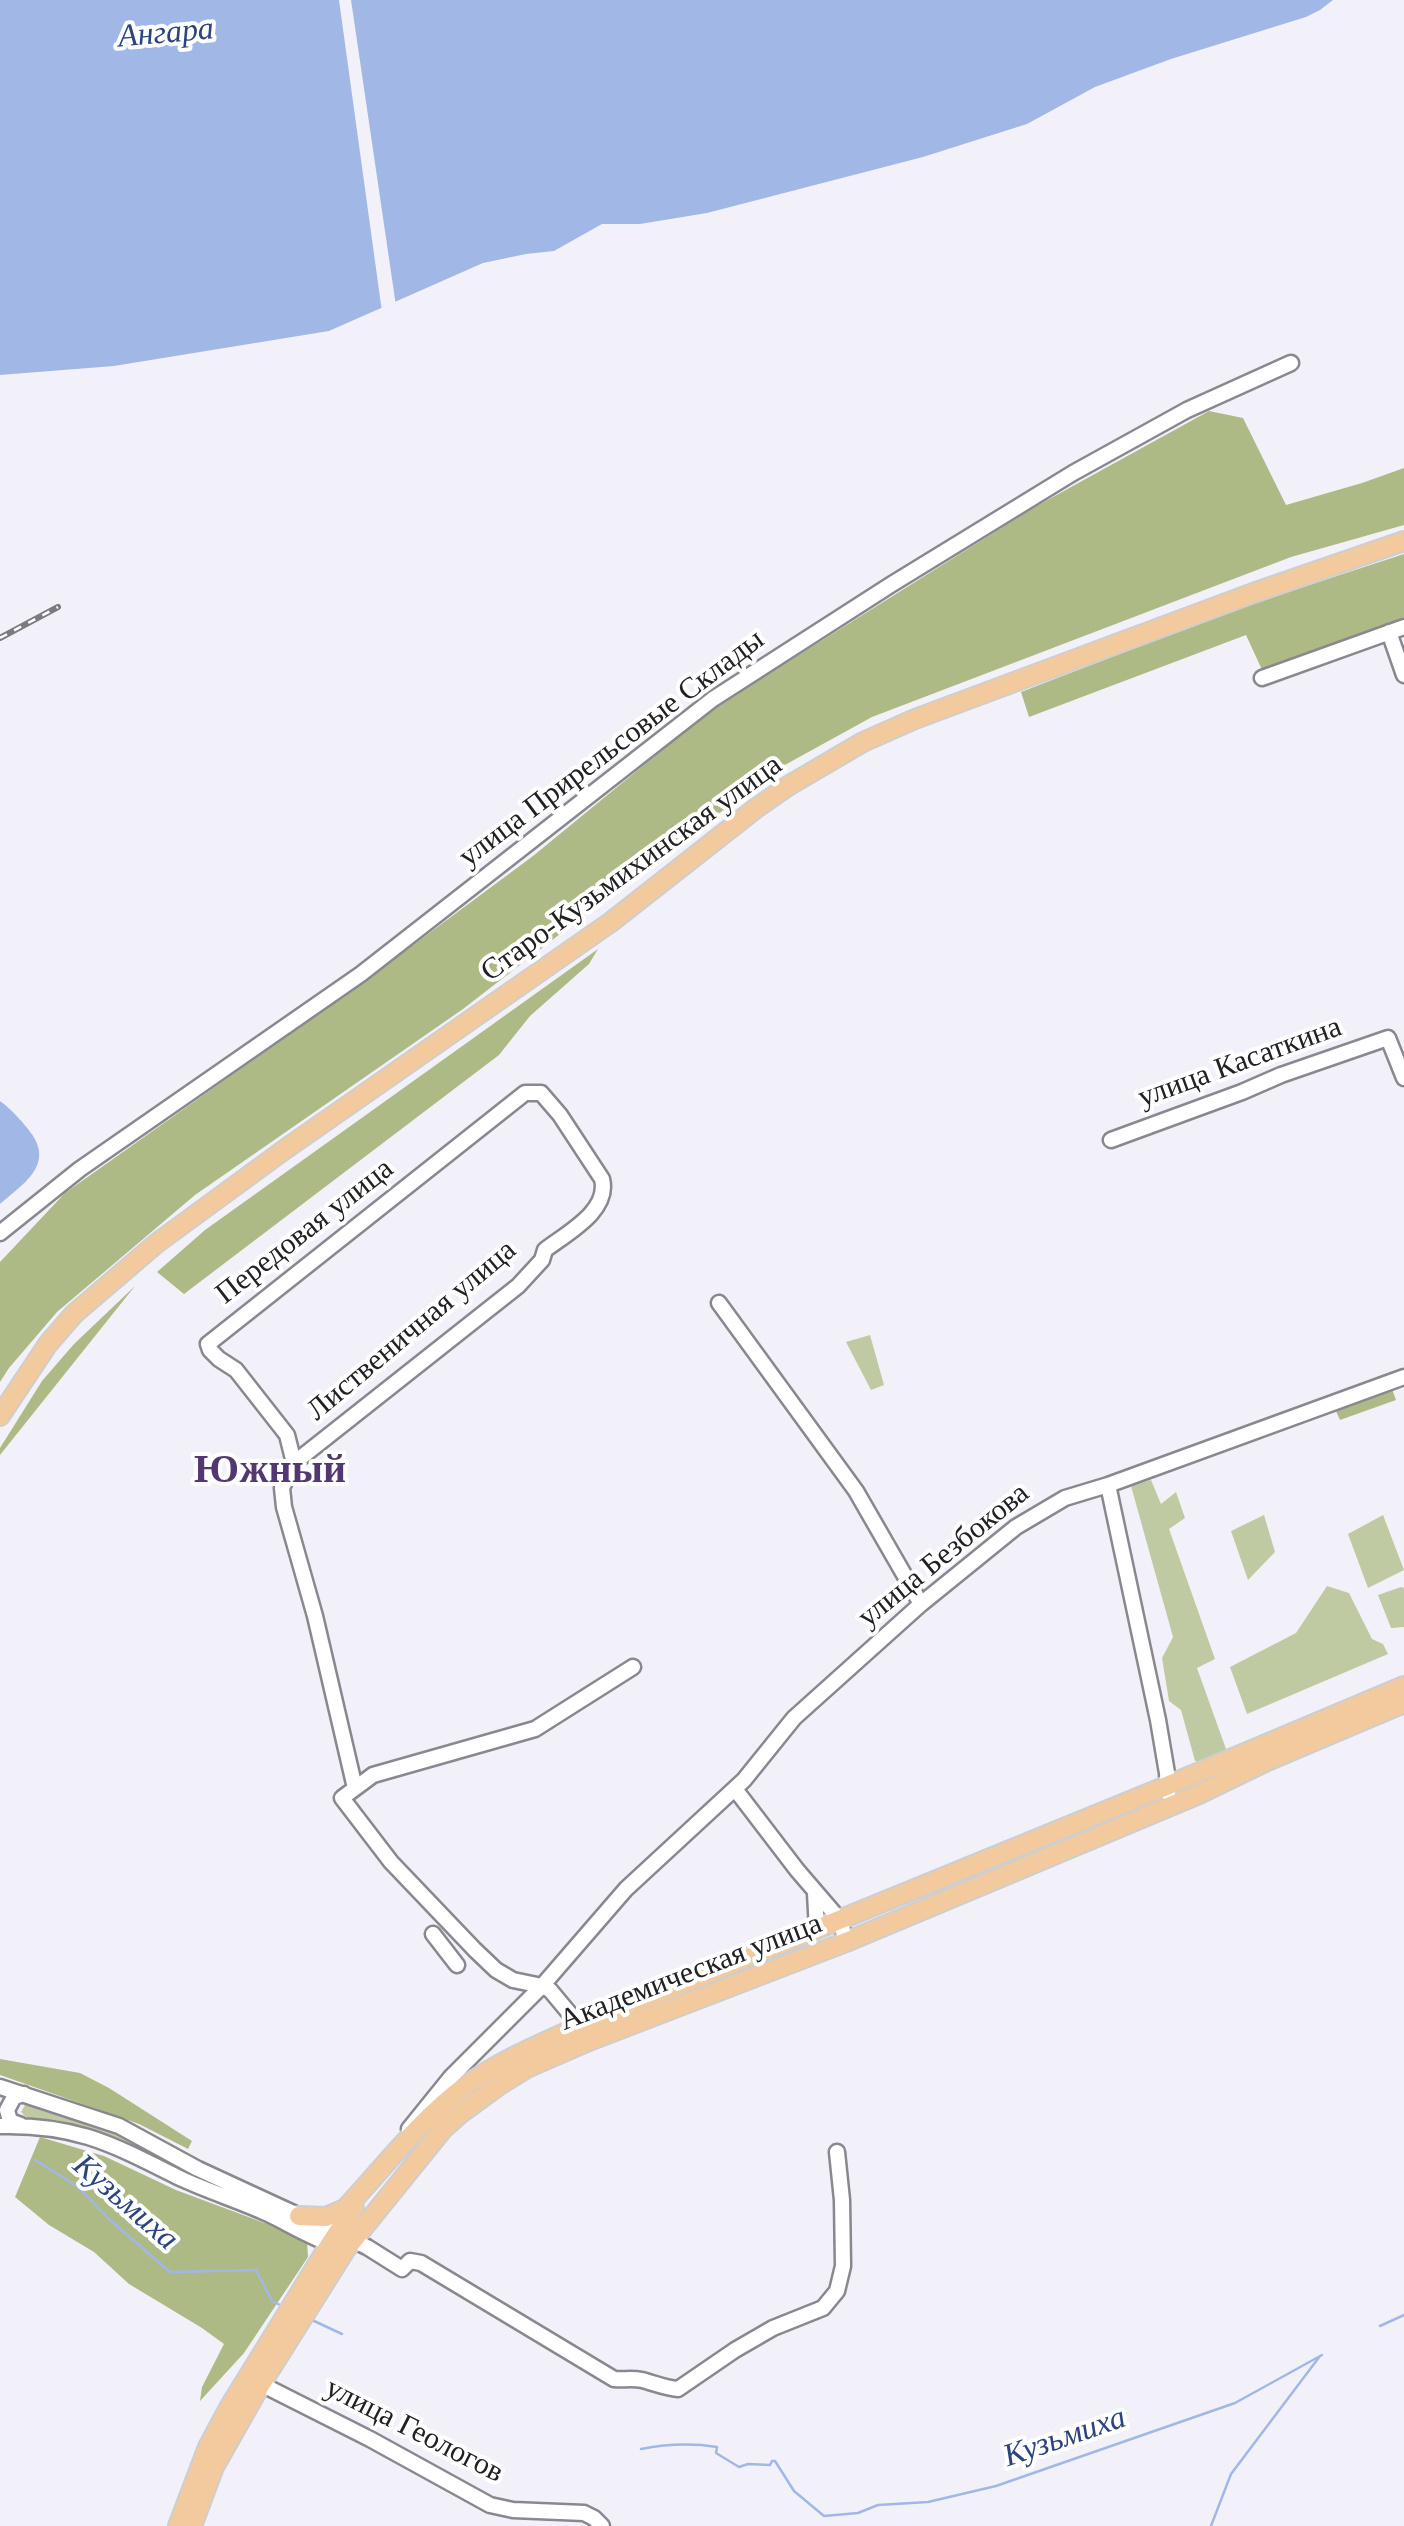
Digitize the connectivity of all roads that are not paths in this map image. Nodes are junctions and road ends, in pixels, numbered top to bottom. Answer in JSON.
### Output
{"nodes":[{"id":1,"x":1291,"y":363,"type":"dead end"},
{"id":2,"x":1404,"y":541,"type":"edge"},
{"id":3,"x":1404,"y":627,"type":"edge"},
{"id":4,"x":1389,"y":632,"type":"junction"},
{"id":5,"x":1404,"y":675,"type":"edge"},
{"id":6,"x":1262,"y":678,"type":"dead end"},
{"id":7,"x":1404,"y":1078,"type":"edge"},
{"id":8,"x":1110,"y":1140,"type":"dead end"},
{"id":9,"x":603,"y":1198,"type":"joint"},
{"id":10,"x":0,"y":1233,"type":"edge"},
{"id":11,"x":719,"y":1303,"type":"dead end"},
{"id":12,"x":1404,"y":1376,"type":"edge"},
{"id":13,"x":0,"y":1416,"type":"edge"},
{"id":14,"x":294,"y":1464,"type":"junction"},
{"id":15,"x":1108,"y":1485,"type":"junction"},
{"id":16,"x":1064,"y":1498,"type":"junction"},
{"id":17,"x":1113,"y":1506,"type":"junction"},
{"id":18,"x":921,"y":1604,"type":"junction"},
{"id":19,"x":633,"y":1667,"type":"dead end"},
{"id":20,"x":1404,"y":1686,"type":"edge"},
{"id":21,"x":1404,"y":1703,"type":"edge"},
{"id":22,"x":1169,"y":1786,"type":"junction"},
{"id":23,"x":355,"y":1788,"type":"junction"},
{"id":24,"x":735,"y":1789,"type":"junction"},
{"id":25,"x":1166,"y":1808,"type":"junction"},
{"id":26,"x":815,"y":1893,"type":"junction"},
{"id":27,"x":881,"y":1904,"type":"junction"},
{"id":28,"x":840,"y":1920,"type":"junction"},
{"id":29,"x":885,"y":1926,"type":"junction"},
{"id":30,"x":817,"y":1930,"type":"junction"},
{"id":31,"x":433,"y":1934,"type":"dead end"},
{"id":32,"x":846,"y":1942,"type":"junction"},
{"id":33,"x":458,"y":1965,"type":"dead end"},
{"id":34,"x":542,"y":1986,"type":"junction"},
{"id":35,"x":580,"y":2026,"type":"junction"},
{"id":36,"x":0,"y":2086,"type":"edge"},
{"id":37,"x":24,"y":2094,"type":"junction"},
{"id":38,"x":0,"y":2126,"type":"edge"},
{"id":39,"x":22,"y":2126,"type":"junction"},
{"id":40,"x":837,"y":2152,"type":"dead end"},
{"id":41,"x":387,"y":2164,"type":"junction"},
{"id":42,"x":300,"y":2216,"type":"junction"},
{"id":43,"x":341,"y":2242,"type":"junction"},
{"id":44,"x":296,"y":2314,"type":"junction"},
{"id":45,"x":260,"y":2384,"type":"junction"},
{"id":46,"x":178,"y":2526,"type":"edge"},
{"id":47,"x":192,"y":2526,"type":"edge"},
{"id":48,"x":602,"y":2526,"type":"edge"}],
"edges":[{"from":1,"to":10,"type":"street","name":"улица Прирельсовые Склады"},
{"from":2,"to":13,"type":"main road","name":"Старо-Кузьмихинская улица"},
{"from":3,"to":4,"type":"street"},
{"from":4,"to":5,"type":"street"},
{"from":4,"to":6,"type":"street"},
{"from":7,"to":8,"type":"street","name":"улица Касаткина"},
{"from":9,"to":14,"type":"street","name":"Лиственичная улица"},
{"from":9,"to":14,"type":"street","name":"Передовая улица"},
{"from":11,"to":18,"type":"street"},
{"from":12,"to":15,"type":"street","name":"улица Безбокова"},
{"from":14,"to":23,"type":"street"},
{"from":15,"to":16,"type":"street","name":"улица Безбокова"},
{"from":15,"to":17,"type":"street"},
{"from":16,"to":17,"type":"street"},
{"from":16,"to":18,"type":"street","name":"улица Безбокова"},
{"from":17,"to":22,"type":"street"},
{"from":18,"to":24,"type":"street","name":"улица Безбокова"},
{"from":19,"to":23,"type":"street"},
{"from":20,"to":22,"type":"main road"},
{"from":21,"to":25,"type":"main road","name":"Академическая улица"},
{"from":22,"to":25,"type":"street"},
{"from":22,"to":27,"type":"main road"},
{"from":23,"to":34,"type":"street"},
{"from":24,"to":26,"type":"street"},
{"from":24,"to":34,"type":"street","name":"улица Безбокова"},
{"from":25,"to":29,"type":"main road","name":"Академическая улица"},
{"from":26,"to":28,"type":"street"},
{"from":26,"to":30,"type":"street"},
{"from":27,"to":28,"type":"main road"},
{"from":27,"to":29,"type":"main road"},
{"from":28,"to":30,"type":"main road"},
{"from":28,"to":32,"type":"street"},
{"from":29,"to":32,"type":"main road","name":"Академическая улица"},
{"from":30,"to":35,"type":"main road"},
{"from":31,"to":33,"type":"street"},
{"from":32,"to":43,"type":"main road","name":"Академическая улица"},
{"from":34,"to":35,"type":"street"},
{"from":34,"to":41,"type":"street","name":"улица Безбокова"},
{"from":35,"to":41,"type":"main road"},
{"from":36,"to":37,"type":"street"},
{"from":37,"to":39,"type":"street"},
{"from":37,"to":42,"type":"street"},
{"from":38,"to":39,"type":"street"},
{"from":39,"to":43,"type":"street"},
{"from":40,"to":43,"type":"street"},
{"from":41,"to":42,"type":"main road"},
{"from":41,"to":43,"type":"main road"},
{"from":42,"to":43,"type":"street"},
{"from":43,"to":44,"type":"main road","name":"Академическая улица"},
{"from":44,"to":45,"type":"main road","name":"Академическая улица"},
{"from":44,"to":46,"type":"main road"},
{"from":45,"to":47,"type":"main road","name":"Академическая улица"},
{"from":45,"to":48,"type":"street","name":"улица Геологов"}]}
